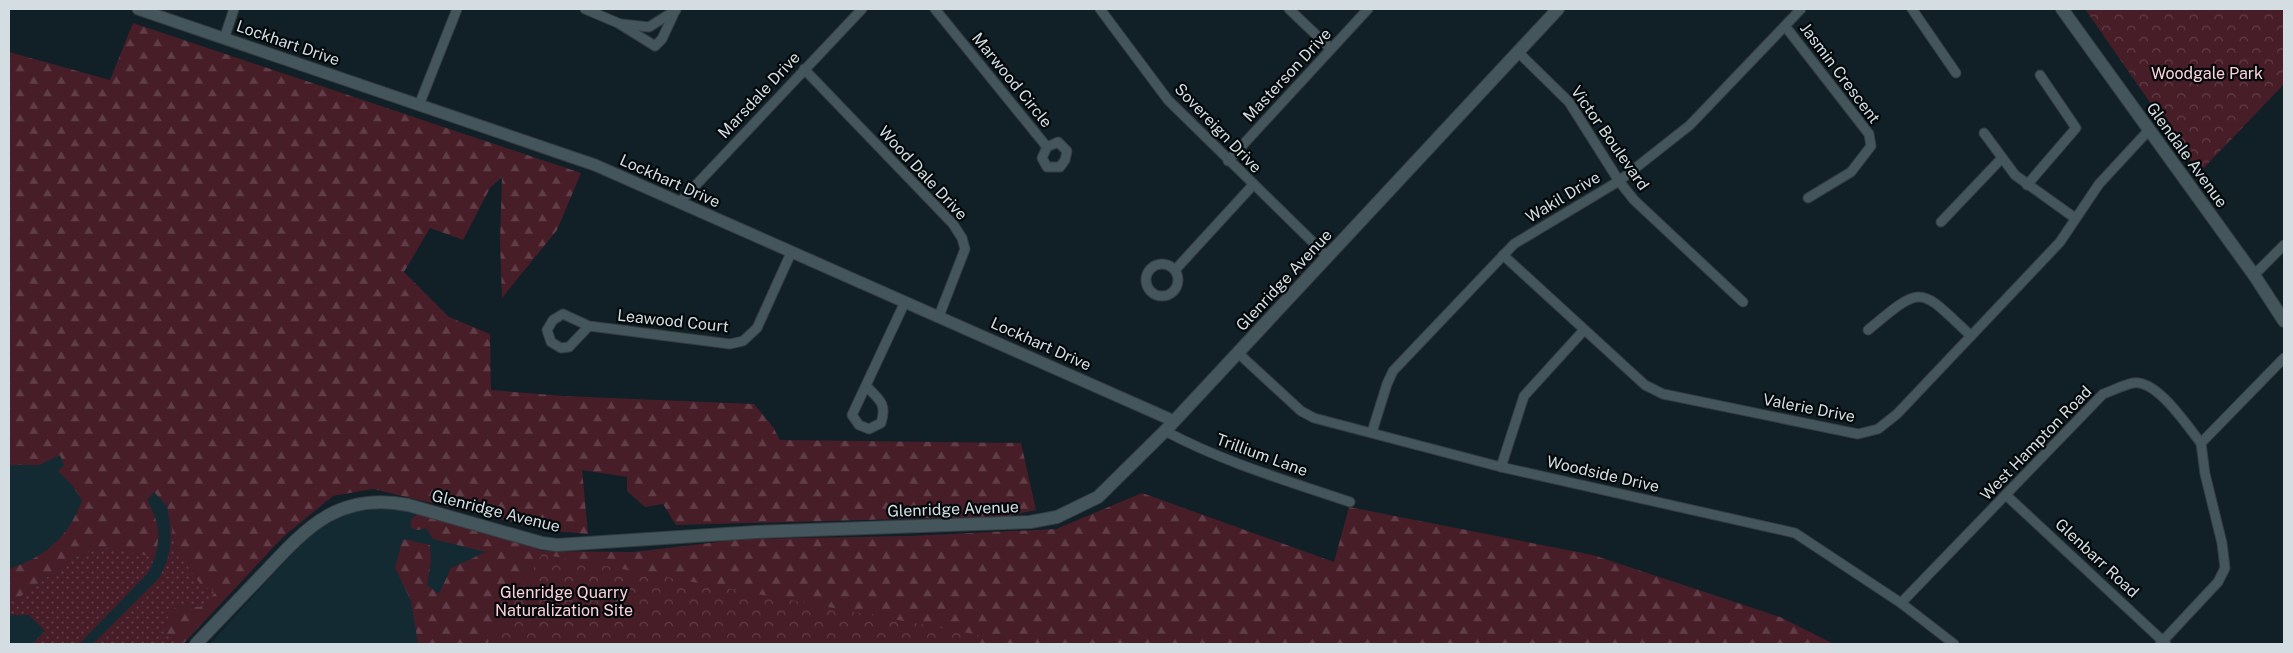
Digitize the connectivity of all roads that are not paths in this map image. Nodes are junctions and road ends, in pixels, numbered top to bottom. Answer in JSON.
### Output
{"nodes":[{"id":1,"x":138,"y":9,"type":"edge"},
{"id":2,"x":234,"y":9,"type":"edge"},
{"id":3,"x":457,"y":9,"type":"edge"},
{"id":4,"x":585,"y":9,"type":"edge"},
{"id":5,"x":862,"y":9,"type":"edge"},
{"id":6,"x":935,"y":9,"type":"edge"},
{"id":7,"x":1100,"y":9,"type":"edge"},
{"id":8,"x":1289,"y":9,"type":"edge"},
{"id":9,"x":1368,"y":9,"type":"edge"},
{"id":10,"x":1558,"y":9,"type":"edge"},
{"id":11,"x":1801,"y":9,"type":"edge"},
{"id":12,"x":1912,"y":9,"type":"edge"},
{"id":13,"x":2062,"y":9,"type":"edge"},
{"id":14,"x":676,"y":10,"type":"edge"},
{"id":15,"x":618,"y":23,"type":"junction"},
{"id":16,"x":1785,"y":26,"type":"junction"},
{"id":17,"x":224,"y":39,"type":"junction"},
{"id":18,"x":1331,"y":49,"type":"junction"},
{"id":19,"x":1518,"y":52,"type":"junction"},
{"id":20,"x":804,"y":69,"type":"junction"},
{"id":21,"x":1956,"y":73,"type":"dead end"},
{"id":22,"x":2040,"y":76,"type":"dead end"},
{"id":23,"x":419,"y":105,"type":"junction"},
{"id":24,"x":2149,"y":130,"type":"junction"},
{"id":25,"x":1984,"y":133,"type":"dead end"},
{"id":26,"x":1047,"y":147,"type":"dead end"},
{"id":27,"x":2002,"y":158,"type":"junction"},
{"id":28,"x":1228,"y":161,"type":"junction"},
{"id":29,"x":1618,"y":181,"type":"junction"},
{"id":30,"x":1253,"y":185,"type":"junction"},
{"id":31,"x":2027,"y":185,"type":"junction"},
{"id":32,"x":1808,"y":198,"type":"dead end"},
{"id":33,"x":679,"y":203,"type":"junction"},
{"id":34,"x":2075,"y":218,"type":"junction"},
{"id":35,"x":1940,"y":222,"type":"dead end"},
{"id":36,"x":2284,"y":245,"type":"edge"},
{"id":37,"x":791,"y":253,"type":"junction"},
{"id":38,"x":1503,"y":255,"type":"junction"},
{"id":39,"x":1327,"y":256,"type":"junction"},
{"id":40,"x":1176,"y":270,"type":"dead end"},
{"id":41,"x":2254,"y":275,"type":"junction"},
{"id":42,"x":905,"y":302,"type":"junction"},
{"id":43,"x":1743,"y":302,"type":"dead end"},
{"id":44,"x":939,"y":316,"type":"junction"},
{"id":45,"x":2284,"y":321,"type":"edge"},
{"id":46,"x":589,"y":326,"type":"junction"},
{"id":47,"x":1584,"y":330,"type":"junction"},
{"id":48,"x":1868,"y":330,"type":"dead end"},
{"id":49,"x":1971,"y":336,"type":"junction"},
{"id":50,"x":1238,"y":353,"type":"junction"},
{"id":51,"x":2284,"y":358,"type":"edge"},
{"id":52,"x":867,"y":387,"type":"junction"},
{"id":53,"x":1174,"y":421,"type":"junction"},
{"id":54,"x":1165,"y":431,"type":"junction"},
{"id":55,"x":1372,"y":432,"type":"junction"},
{"id":56,"x":2201,"y":443,"type":"junction"},
{"id":57,"x":1501,"y":467,"type":"junction"},
{"id":58,"x":2006,"y":495,"type":"junction"},
{"id":59,"x":1350,"y":502,"type":"dead end"},
{"id":60,"x":1901,"y":603,"type":"junction"},
{"id":61,"x":2163,"y":643,"type":"edge"},
{"id":62,"x":196,"y":644,"type":"edge"},
{"id":63,"x":1954,"y":644,"type":"edge"}],
"edges":[{"from":1,"to":17,"type":"street","name":"Lockhart Drive"},
{"from":2,"to":17,"type":"street"},
{"from":3,"to":23,"type":"street"},
{"from":4,"to":15,"type":"street"},
{"from":5,"to":20,"type":"street","name":"Marsdale Drive"},
{"from":6,"to":26,"type":"street","name":"Marwood Circle"},
{"from":7,"to":28,"type":"street","name":"Sovereign Drive"},
{"from":8,"to":18,"type":"street"},
{"from":9,"to":18,"type":"street","name":"Masterson Drive"},
{"from":10,"to":19,"type":"main road","name":"Glenridge Avenue"},
{"from":11,"to":16,"type":"street","name":"Wakil Drive"},
{"from":12,"to":21,"type":"street"},
{"from":13,"to":24,"type":"main road","name":"Glendale Avenue"},
{"from":14,"to":15,"type":"street"},
{"from":14,"to":15,"type":"street"},
{"from":16,"to":29,"type":"street","name":"Wakil Drive"},
{"from":16,"to":32,"type":"street","name":"Jasmin Crescent"},
{"from":17,"to":23,"type":"street","name":"Lockhart Drive"},
{"from":18,"to":28,"type":"street","name":"Masterson Drive"},
{"from":19,"to":29,"type":"street","name":"Victor Boulevard"},
{"from":19,"to":39,"type":"main road","name":"Glenridge Avenue"},
{"from":20,"to":33,"type":"street","name":"Marsdale Drive"},
{"from":20,"to":44,"type":"street","name":"Wood Dale Drive"},
{"from":22,"to":31,"type":"street"},
{"from":23,"to":33,"type":"street","name":"Lockhart Drive"},
{"from":24,"to":34,"type":"street","name":"Valerie Drive"},
{"from":24,"to":41,"type":"main road","name":"Glendale Avenue"},
{"from":25,"to":27,"type":"street"},
{"from":27,"to":31,"type":"street"},
{"from":27,"to":35,"type":"street"},
{"from":28,"to":30,"type":"street","name":"Sovereign Drive"},
{"from":29,"to":38,"type":"street","name":"Wakil Drive"},
{"from":29,"to":43,"type":"street","name":"Victor Boulevard"},
{"from":30,"to":39,"type":"street","name":"Sovereign Drive"},
{"from":30,"to":40,"type":"street"},
{"from":31,"to":34,"type":"street"},
{"from":33,"to":37,"type":"street","name":"Lockhart Drive"},
{"from":34,"to":49,"type":"street","name":"Valerie Drive"},
{"from":36,"to":41,"type":"street"},
{"from":37,"to":42,"type":"street","name":"Lockhart Drive"},
{"from":37,"to":46,"type":"street","name":"Leawood Court"},
{"from":38,"to":47,"type":"street","name":"Valerie Drive"},
{"from":38,"to":55,"type":"street","name":"Wakil Drive"},
{"from":39,"to":50,"type":"main road","name":"Glenridge Avenue"},
{"from":41,"to":45,"type":"main road","name":"Glendale Avenue"},
{"from":42,"to":44,"type":"street","name":"Lockhart Drive"},
{"from":42,"to":52,"type":"street"},
{"from":44,"to":53,"type":"street","name":"Lockhart Drive"},
{"from":46,"to":46,"type":"street","name":"Leawood Court"},
{"from":47,"to":49,"type":"street","name":"Valerie Drive"},
{"from":47,"to":57,"type":"street"},
{"from":48,"to":49,"type":"street"},
{"from":50,"to":53,"type":"main road","name":"Glenridge Avenue"},
{"from":50,"to":55,"type":"street","name":"Woodside Drive"},
{"from":51,"to":56,"type":"street"},
{"from":52,"to":52,"type":"street"},
{"from":53,"to":54,"type":"main road","name":"Glenridge Avenue"},
{"from":54,"to":59,"type":"street","name":"Trillium Lane"},
{"from":54,"to":62,"type":"main road","name":"Glenridge Avenue"},
{"from":55,"to":57,"type":"street","name":"Woodside Drive"},
{"from":56,"to":58,"type":"street","name":"West Hampton Road"},
{"from":56,"to":61,"type":"street"},
{"from":57,"to":60,"type":"street","name":"Woodside Drive"},
{"from":58,"to":60,"type":"street","name":"West Hampton Road"},
{"from":58,"to":61,"type":"street","name":"Glenbarr Road"},
{"from":60,"to":63,"type":"street","name":"Woodside Drive"}]}
